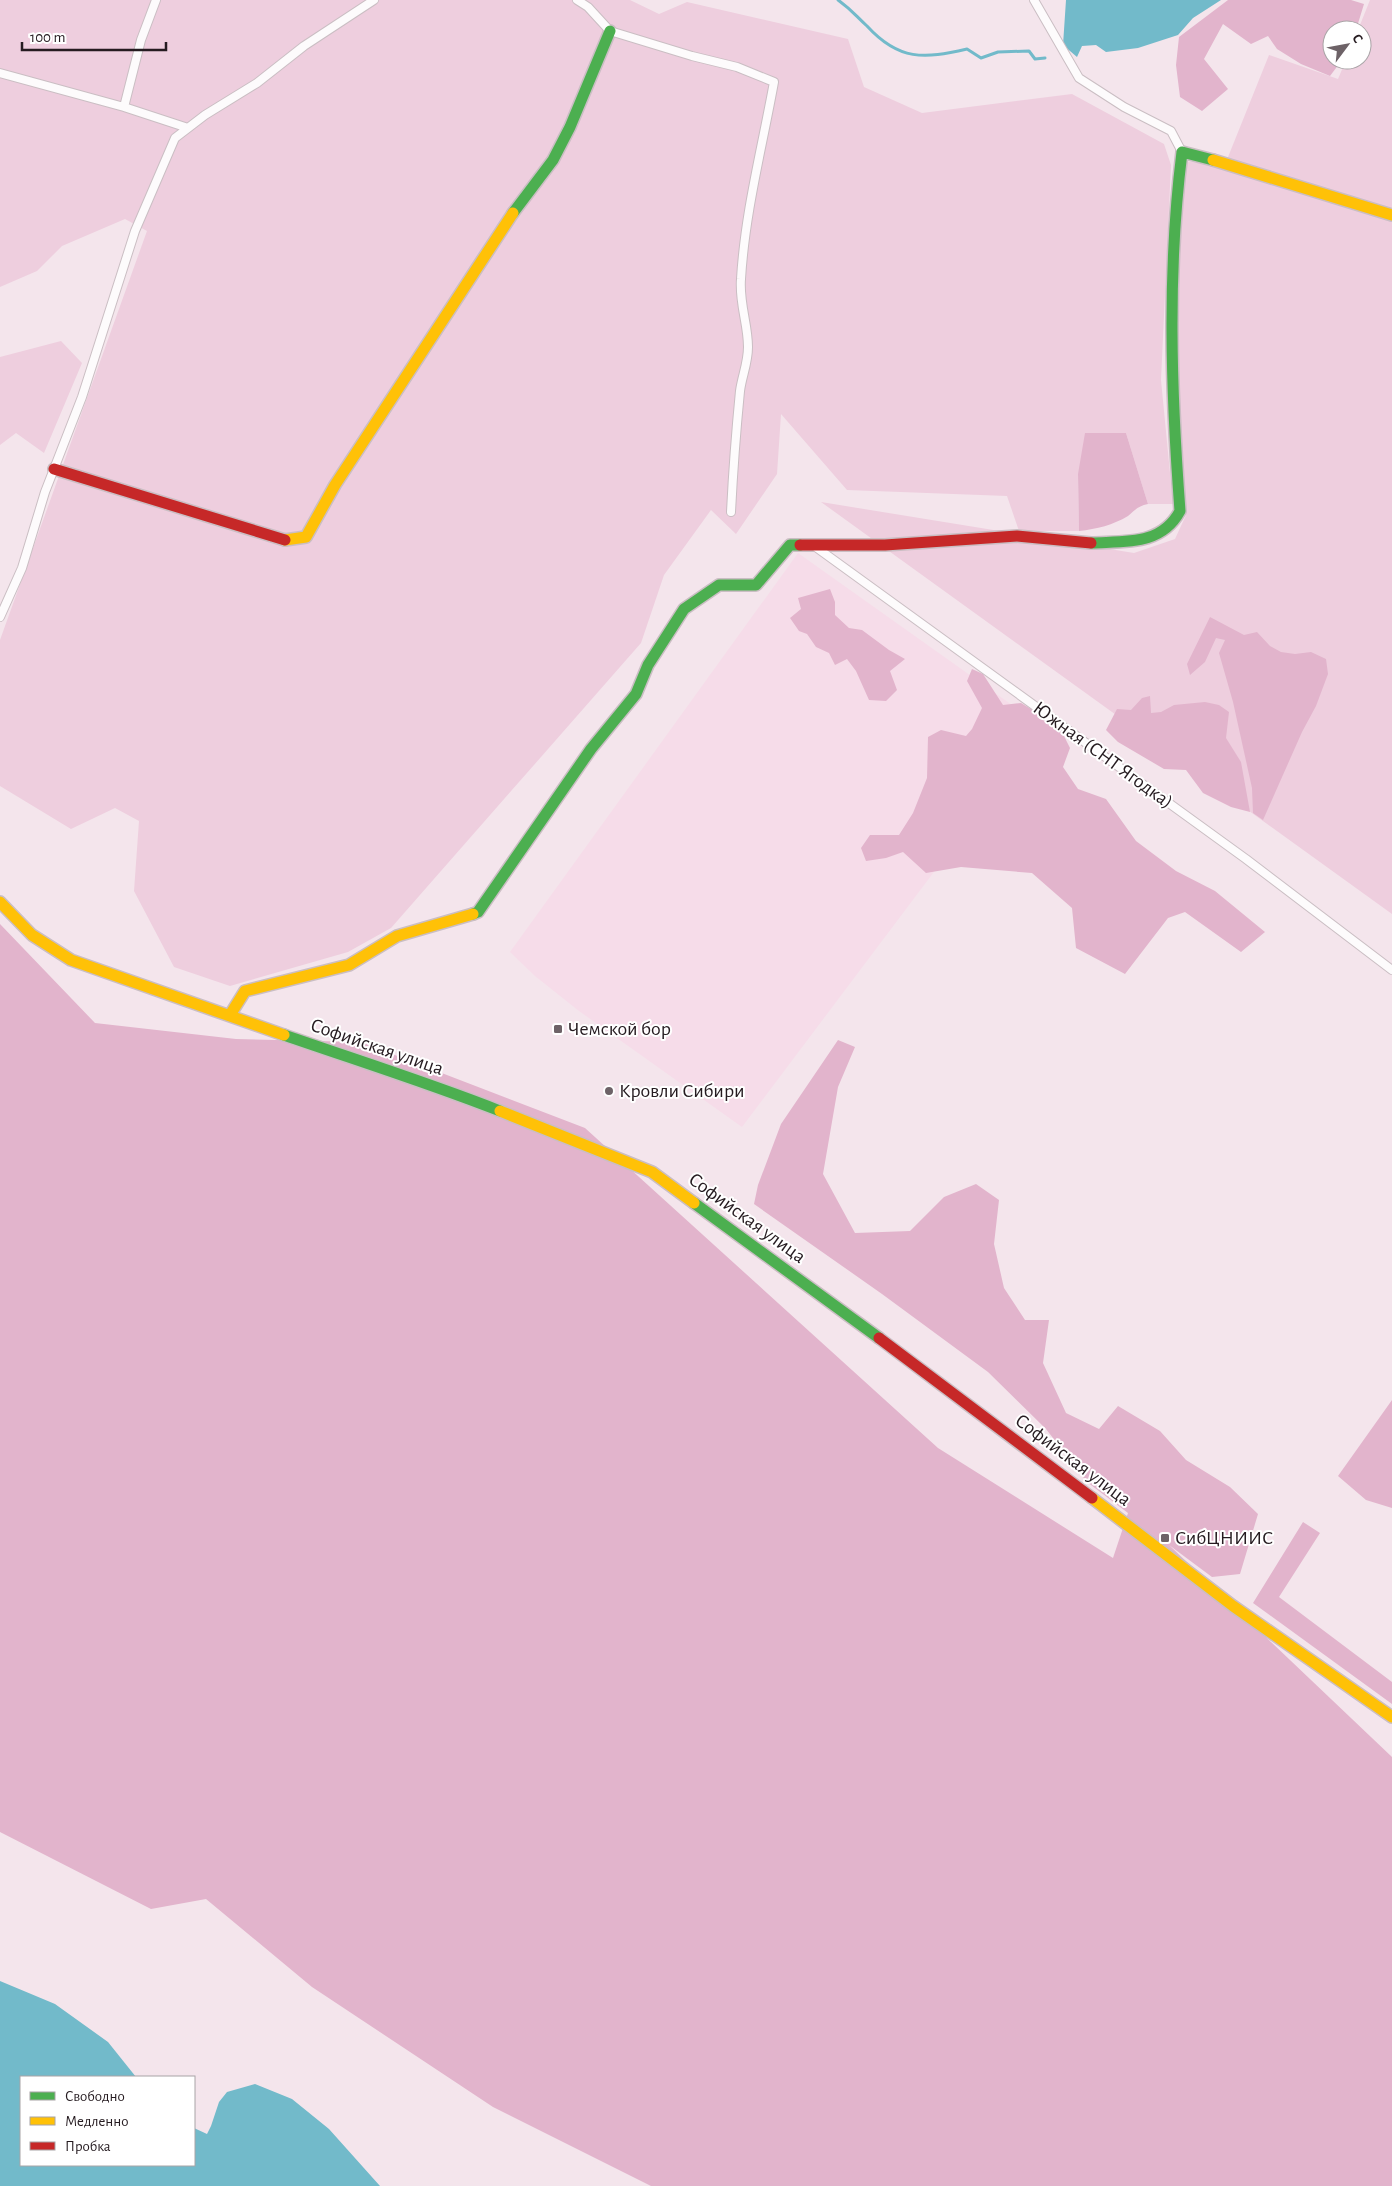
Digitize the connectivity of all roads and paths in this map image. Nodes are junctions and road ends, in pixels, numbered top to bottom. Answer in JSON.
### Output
{"nodes":[{"id":1,"x":156,"y":0,"type":"edge"},
{"id":2,"x":374,"y":0,"type":"edge"},
{"id":3,"x":577,"y":0,"type":"edge"},
{"id":4,"x":1034,"y":0,"type":"edge"},
{"id":5,"x":610,"y":32,"type":"junction"},
{"id":6,"x":0,"y":73,"type":"edge"},
{"id":7,"x":124,"y":107,"type":"junction"},
{"id":8,"x":188,"y":128,"type":"junction"},
{"id":9,"x":1182,"y":152,"type":"junction"},
{"id":10,"x":1392,"y":215,"type":"edge"},
{"id":11,"x":54,"y":469,"type":"junction"},
{"id":12,"x":731,"y":512,"type":"dead end"},
{"id":13,"x":811,"y":544,"type":"junction"},
{"id":14,"x":0,"y":617,"type":"edge"},
{"id":15,"x":0,"y":902,"type":"edge"},
{"id":16,"x":1392,"y":970,"type":"edge"},
{"id":17,"x":230,"y":1015,"type":"junction"},
{"id":18,"x":1392,"y":1717,"type":"edge"}],
"edges":[{"from":1,"to":7,"type":"street"},
{"from":2,"to":8,"type":"street"},
{"from":3,"to":5,"type":"street"},
{"from":4,"to":9,"type":"street"},
{"from":5,"to":11,"type":"street"},
{"from":5,"to":12,"type":"street"},
{"from":6,"to":7,"type":"street"},
{"from":7,"to":8,"type":"street"},
{"from":8,"to":11,"type":"street"},
{"from":9,"to":10,"type":"street"},
{"from":9,"to":13,"type":"street"},
{"from":11,"to":14,"type":"street"},
{"from":13,"to":16,"type":"street","name":"Южная (СНТ Ягодка)"},
{"from":13,"to":17,"type":"street"},
{"from":15,"to":17,"type":"street","name":"Софийская улица"},
{"from":17,"to":18,"type":"street","name":"Софийская улица"}]}
